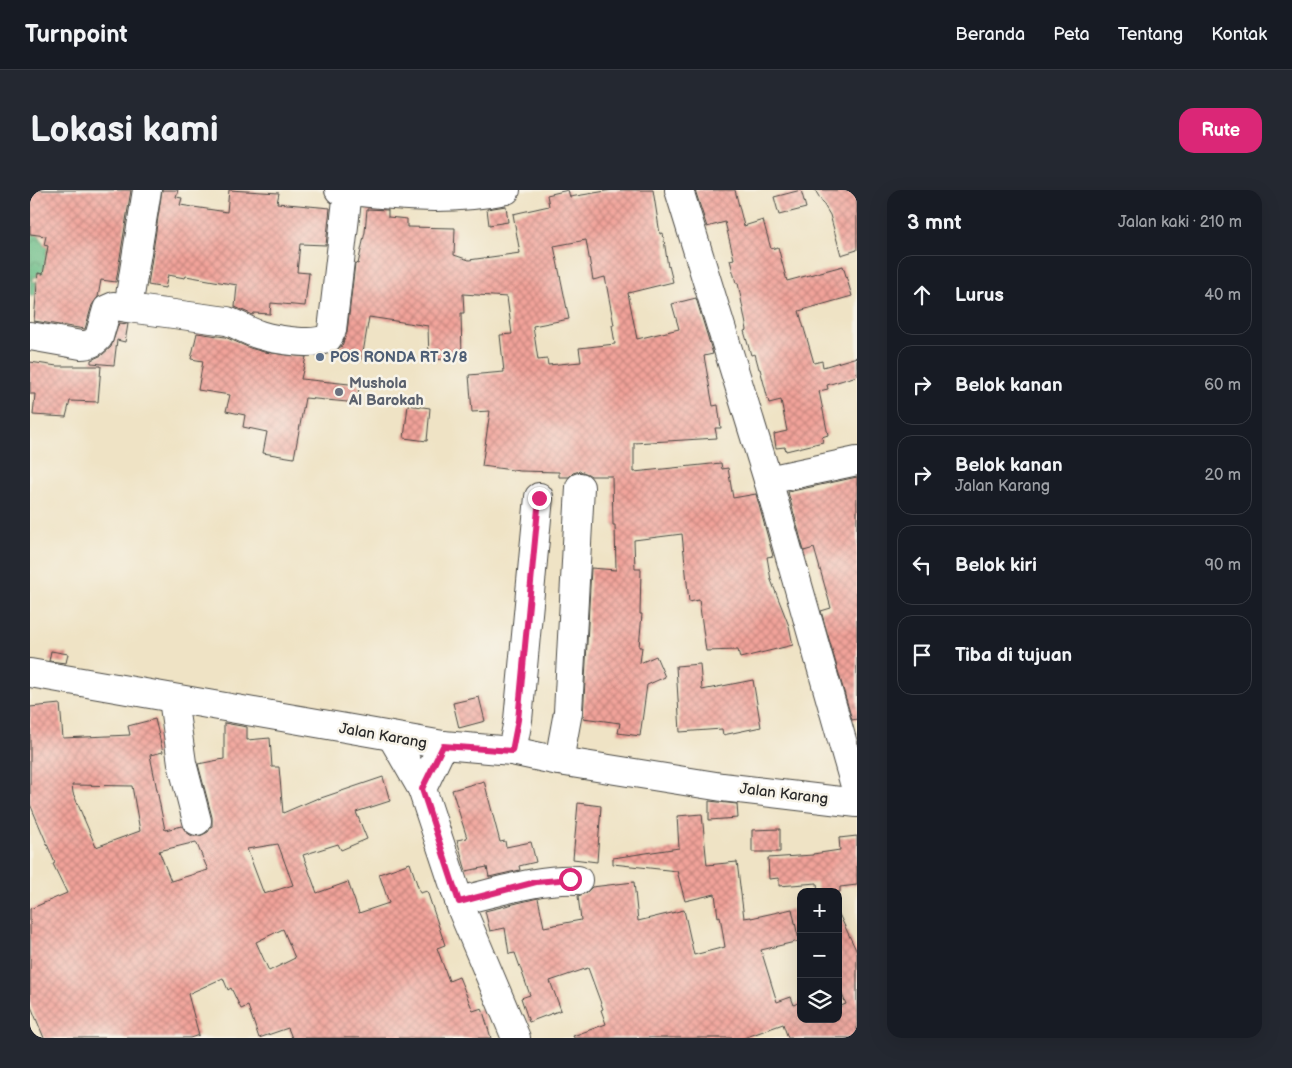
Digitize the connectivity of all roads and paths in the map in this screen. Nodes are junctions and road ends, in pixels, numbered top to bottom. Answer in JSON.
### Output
{"nodes":[{"id":1,"x":147,"y":190,"type":"edge"},
{"id":2,"x":343,"y":190,"type":"edge"},
{"id":3,"x":506,"y":190,"type":"edge"},
{"id":4,"x":678,"y":190,"type":"edge"},
{"id":5,"x":417,"y":194,"type":"edge"},
{"id":6,"x":128,"y":308,"type":"junction"},
{"id":7,"x":30,"y":336,"type":"edge"},
{"id":8,"x":857,"y":461,"type":"edge"},
{"id":9,"x":768,"y":480,"type":"junction"},
{"id":10,"x":580,"y":487,"type":"dead end"},
{"id":11,"x":539,"y":498,"type":"dead end"},
{"id":12,"x":30,"y":673,"type":"edge"},
{"id":13,"x":173,"y":699,"type":"junction"},
{"id":14,"x":392,"y":737,"type":"junction"},
{"id":15,"x":443,"y":746,"type":"junction"},
{"id":16,"x":512,"y":751,"type":"junction"},
{"id":17,"x":559,"y":761,"type":"junction"},
{"id":18,"x":422,"y":789,"type":"junction"},
{"id":19,"x":857,"y":793,"type":"edge"},
{"id":20,"x":857,"y":803,"type":"edge"},
{"id":21,"x":197,"y":821,"type":"dead end"},
{"id":22,"x":578,"y":880,"type":"dead end"},
{"id":23,"x":459,"y":902,"type":"junction"},
{"id":24,"x":516,"y":1038,"type":"edge"}],
"edges":[{"from":1,"to":6,"type":"street"},
{"from":2,"to":5,"type":"street"},
{"from":2,"to":6,"type":"street"},
{"from":3,"to":5,"type":"street"},
{"from":4,"to":9,"type":"street"},
{"from":6,"to":7,"type":"street"},
{"from":8,"to":9,"type":"street"},
{"from":9,"to":19,"type":"street"},
{"from":10,"to":17,"type":"street"},
{"from":11,"to":16,"type":"street"},
{"from":12,"to":13,"type":"street","name":"Jalan Karang"},
{"from":13,"to":14,"type":"street","name":"Jalan Karang"},
{"from":13,"to":21,"type":"street"},
{"from":14,"to":15,"type":"street","name":"Jalan Karang"},
{"from":14,"to":18,"type":"street"},
{"from":15,"to":16,"type":"street","name":"Jalan Karang"},
{"from":15,"to":18,"type":"street"},
{"from":16,"to":17,"type":"street","name":"Jalan Karang"},
{"from":17,"to":20,"type":"street","name":"Jalan Karang"},
{"from":18,"to":23,"type":"street"},
{"from":22,"to":23,"type":"street"},
{"from":23,"to":24,"type":"street"}]}
